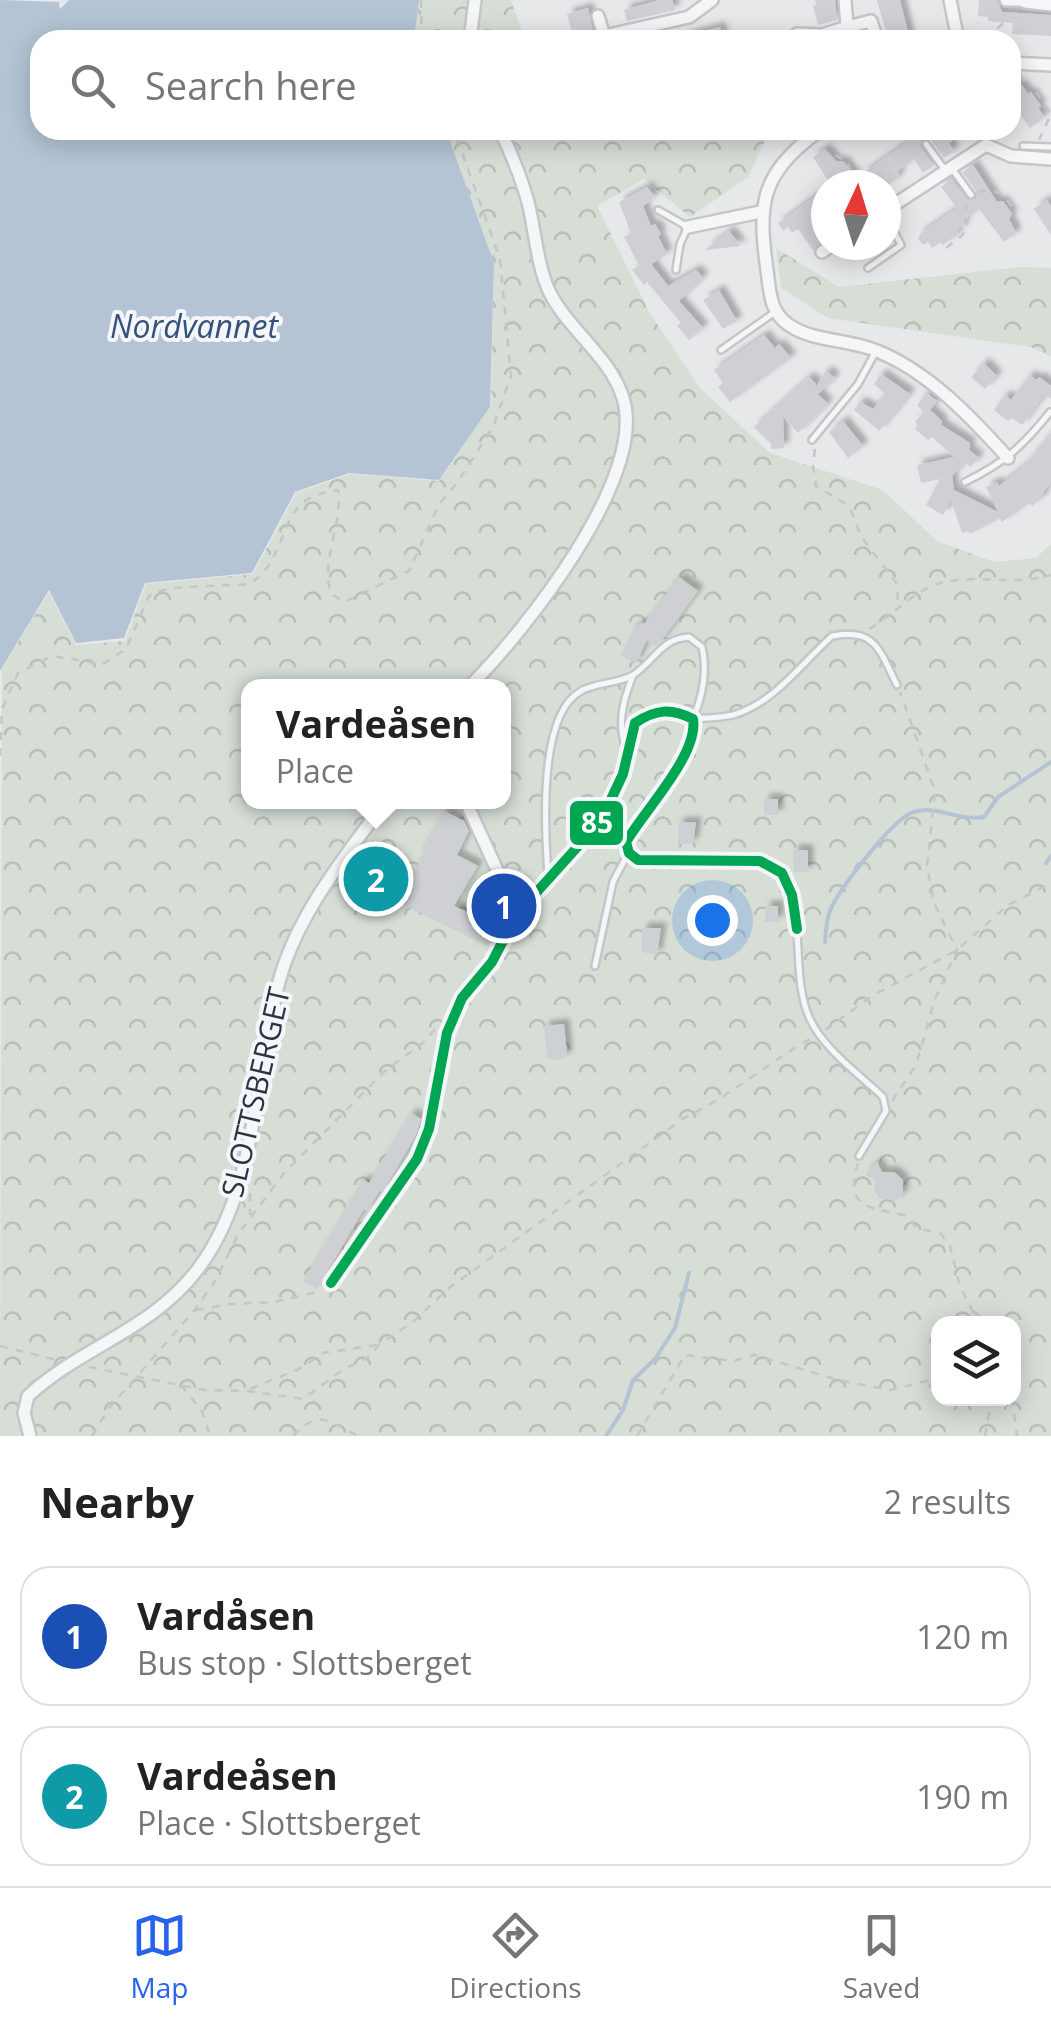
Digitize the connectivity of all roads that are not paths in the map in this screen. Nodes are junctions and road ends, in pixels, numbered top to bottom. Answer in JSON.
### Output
{"nodes":[{"id":1,"x":476,"y":0,"type":"edge"},
{"id":2,"x":712,"y":0,"type":"edge"},
{"id":3,"x":845,"y":0,"type":"edge"},
{"id":4,"x":950,"y":0,"type":"edge"},
{"id":5,"x":1006,"y":1,"type":"edge"},
{"id":6,"x":1025,"y":1,"type":"edge"},
{"id":7,"x":1051,"y":4,"type":"edge"},
{"id":8,"x":598,"y":16,"type":"dead end"},
{"id":9,"x":847,"y":27,"type":"junction"},
{"id":10,"x":472,"y":30,"type":"edge"},
{"id":11,"x":602,"y":30,"type":"edge"},
{"id":12,"x":648,"y":30,"type":"edge"},
{"id":13,"x":838,"y":30,"type":"edge"},
{"id":14,"x":873,"y":30,"type":"edge"},
{"id":15,"x":956,"y":30,"type":"edge"},
{"id":16,"x":1021,"y":63,"type":"edge"},
{"id":17,"x":1051,"y":64,"type":"edge"},
{"id":18,"x":504,"y":140,"type":"edge"},
{"id":19,"x":809,"y":140,"type":"edge"},
{"id":20,"x":987,"y":140,"type":"edge"},
{"id":21,"x":926,"y":144,"type":"dead end"},
{"id":22,"x":986,"y":145,"type":"junction"},
{"id":23,"x":1023,"y":146,"type":"dead end"},
{"id":24,"x":1051,"y":147,"type":"edge"},
{"id":25,"x":1051,"y":159,"type":"edge"},
{"id":26,"x":948,"y":169,"type":"junction"},
{"id":27,"x":970,"y":194,"type":"road end"},
{"id":28,"x":901,"y":202,"type":"edge"},
{"id":29,"x":658,"y":210,"type":"dead end"},
{"id":30,"x":760,"y":212,"type":"junction"},
{"id":31,"x":688,"y":226,"type":"junction"},
{"id":32,"x":879,"y":260,"type":"edge"},
{"id":33,"x":868,"y":268,"type":"dead end"},
{"id":34,"x":676,"y":270,"type":"dead end"},
{"id":35,"x":775,"y":312,"type":"junction"},
{"id":36,"x":721,"y":350,"type":"dead end"},
{"id":37,"x":876,"y":350,"type":"junction"},
{"id":38,"x":1050,"y":412,"type":"edge"},
{"id":39,"x":812,"y":440,"type":"dead end"},
{"id":40,"x":1008,"y":458,"type":"junction"},
{"id":41,"x":964,"y":482,"type":"dead end"},
{"id":42,"x":633,"y":675,"type":"junction"},
{"id":43,"x":479,"y":679,"type":"edge"},
{"id":44,"x":897,"y":686,"type":"road end"},
{"id":45,"x":693,"y":719,"type":"junction"},
{"id":46,"x":627,"y":754,"type":"junction"},
{"id":47,"x":380,"y":809,"type":"edge"},
{"id":48,"x":469,"y":809,"type":"edge"},
{"id":49,"x":629,"y":853,"type":"junction"},
{"id":50,"x":548,"y":878,"type":"junction"},
{"id":51,"x":516,"y":914,"type":"junction"},
{"id":52,"x":797,"y":929,"type":"joint"},
{"id":53,"x":595,"y":966,"type":"dead end"},
{"id":54,"x":859,"y":1156,"type":"road end"},
{"id":55,"x":331,"y":1283,"type":"road end"},
{"id":56,"x":30,"y":1436,"type":"edge"}],
"edges":[{"from":1,"to":10,"type":"street"},
{"from":2,"to":12,"type":"street"},
{"from":3,"to":9,"type":"street"},
{"from":4,"to":15,"type":"street"},
{"from":5,"to":6,"type":"street"},
{"from":6,"to":7,"type":"street"},
{"from":8,"to":11,"type":"street"},
{"from":9,"to":13,"type":"street"},
{"from":9,"to":14,"type":"street"},
{"from":16,"to":17,"type":"street"},
{"from":18,"to":43,"type":"street"},
{"from":19,"to":30,"type":"street"},
{"from":20,"to":22,"type":"street"},
{"from":21,"to":26,"type":"lane"},
{"from":22,"to":25,"type":"street"},
{"from":22,"to":26,"type":"street"},
{"from":23,"to":24,"type":"lane"},
{"from":26,"to":27,"type":"lane"},
{"from":26,"to":28,"type":"street"},
{"from":29,"to":31,"type":"lane"},
{"from":30,"to":31,"type":"street"},
{"from":30,"to":35,"type":"street"},
{"from":31,"to":34,"type":"lane"},
{"from":32,"to":33,"type":"lane"},
{"from":35,"to":36,"type":"lane"},
{"from":35,"to":37,"type":"street"},
{"from":37,"to":39,"type":"lane"},
{"from":37,"to":40,"type":"street"},
{"from":38,"to":40,"type":"lane"},
{"from":40,"to":41,"type":"lane"},
{"from":42,"to":45,"type":"lane"},
{"from":42,"to":46,"type":"lane"},
{"from":42,"to":50,"type":"lane"},
{"from":44,"to":45,"type":"lane"},
{"from":45,"to":46,"type":"street"},
{"from":45,"to":49,"type":"street"},
{"from":46,"to":50,"type":"street"},
{"from":47,"to":56,"type":"street","name":"SLOTTSBERGET"},
{"from":48,"to":51,"type":"street"},
{"from":49,"to":52,"type":"street"},
{"from":49,"to":53,"type":"lane"},
{"from":50,"to":51,"type":"street"},
{"from":51,"to":55,"type":"street"},
{"from":52,"to":54,"type":"lane"}]}
